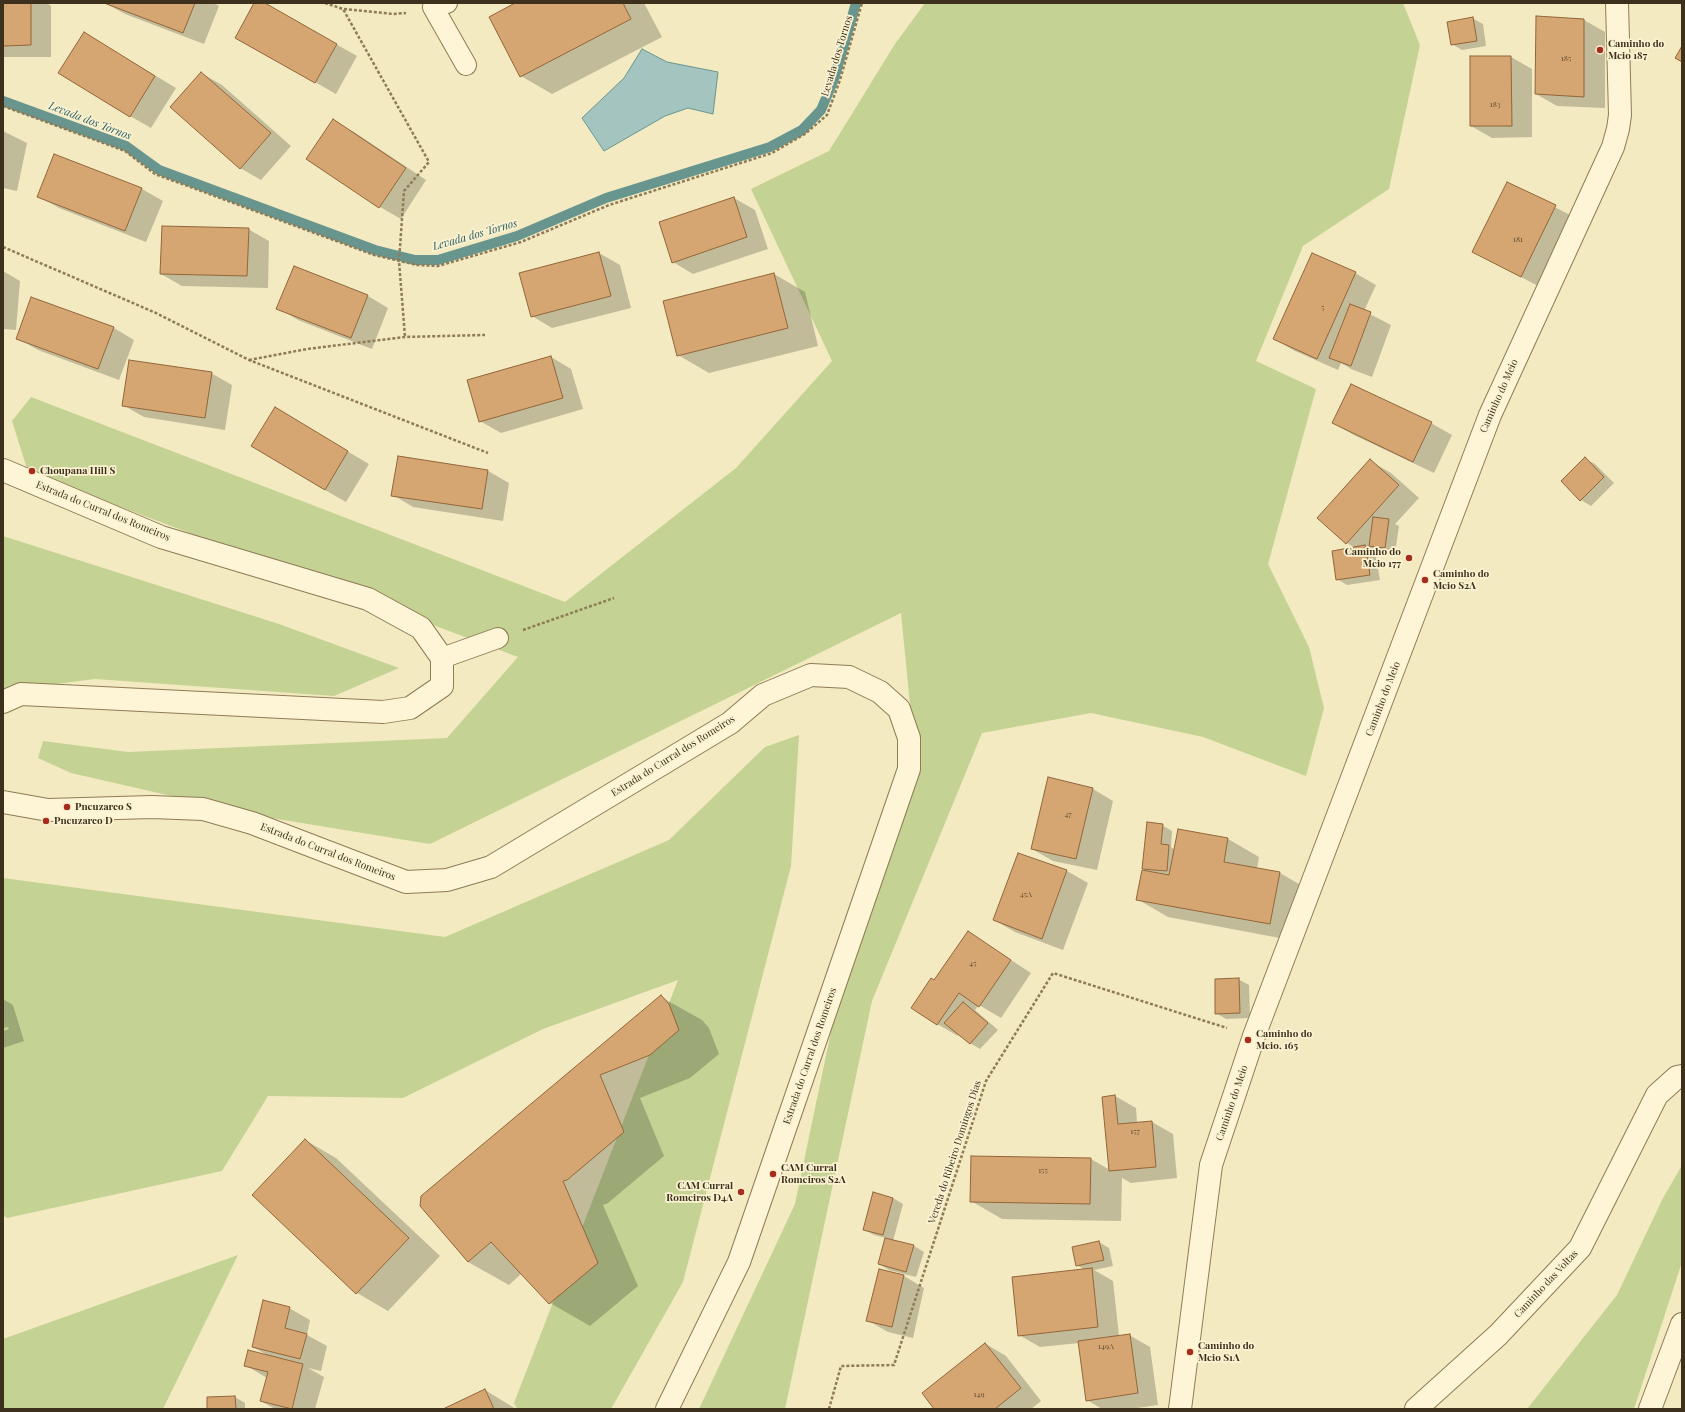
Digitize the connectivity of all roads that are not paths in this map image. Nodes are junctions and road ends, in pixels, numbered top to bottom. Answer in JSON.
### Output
{"nodes":[{"id":1,"x":1617,"y":3,"type":"edge"},
{"id":2,"x":440,"y":5,"type":"edge"},
{"id":3,"x":466,"y":65,"type":"dead end"},
{"id":4,"x":3,"y":470,"type":"edge"},
{"id":5,"x":498,"y":638,"type":"road end"},
{"id":6,"x":442,"y":658,"type":"junction"},
{"id":7,"x":3,"y":702,"type":"edge"},
{"id":8,"x":3,"y":802,"type":"edge"},
{"id":9,"x":1682,"y":1076,"type":"edge"},
{"id":10,"x":1682,"y":1324,"type":"edge"},
{"id":11,"x":667,"y":1409,"type":"edge"},
{"id":12,"x":1180,"y":1409,"type":"edge"},
{"id":13,"x":1416,"y":1409,"type":"edge"},
{"id":14,"x":1650,"y":1409,"type":"edge"}],
"edges":[{"from":1,"to":12,"type":"street","name":"Caminho do Meio"},
{"from":2,"to":3,"type":"lane"},
{"from":4,"to":6,"type":"street","name":"Estrada do Curral dos Romeiros"},
{"from":5,"to":6,"type":"lane"},
{"from":6,"to":7,"type":"street"},
{"from":8,"to":11,"type":"street","name":"Estrada do Curral dos Romeiros"},
{"from":9,"to":13,"type":"street","name":"Caminho das Voltas"},
{"from":10,"to":14,"type":"street"}]}
